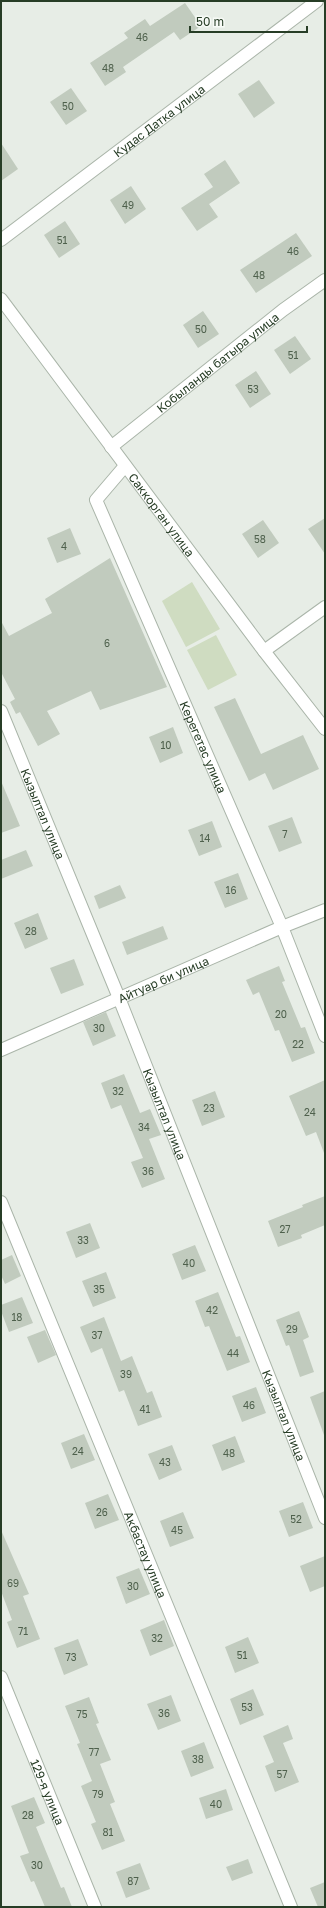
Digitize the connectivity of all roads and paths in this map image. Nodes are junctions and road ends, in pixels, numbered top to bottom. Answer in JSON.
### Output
{"nodes":[{"id":1,"x":317,"y":1,"type":"edge"},
{"id":2,"x":1,"y":240,"type":"edge"},
{"id":3,"x":325,"y":280,"type":"edge"},
{"id":4,"x":1,"y":299,"type":"edge"},
{"id":5,"x":111,"y":447,"type":"junction"},
{"id":6,"x":125,"y":466,"type":"junction"},
{"id":7,"x":325,"y":607,"type":"edge"},
{"id":8,"x":264,"y":651,"type":"junction"},
{"id":9,"x":1,"y":711,"type":"edge"},
{"id":10,"x":325,"y":728,"type":"edge"},
{"id":11,"x":325,"y":910,"type":"edge"},
{"id":12,"x":282,"y":927,"type":"junction"},
{"id":13,"x":119,"y":998,"type":"junction"},
{"id":14,"x":325,"y":1036,"type":"edge"},
{"id":15,"x":1,"y":1050,"type":"edge"},
{"id":16,"x":1,"y":1202,"type":"edge"},
{"id":17,"x":325,"y":1518,"type":"edge"},
{"id":18,"x":1,"y":1677,"type":"edge"},
{"id":19,"x":95,"y":1907,"type":"edge"},
{"id":20,"x":291,"y":1907,"type":"edge"}],
"edges":[{"from":1,"to":2,"type":"street","name":"Кудас Датка улица"},
{"from":3,"to":5,"type":"street","name":"Кобыланды батыра улица"},
{"from":4,"to":5,"type":"street","name":"Саккорган улица"},
{"from":5,"to":6,"type":"street","name":"Саккорган улица"},
{"from":6,"to":8,"type":"street","name":"Саккорган улица"},
{"from":6,"to":12,"type":"street","name":"Керегетас улица"},
{"from":7,"to":8,"type":"street"},
{"from":8,"to":10,"type":"street","name":"Саккорган улица"},
{"from":9,"to":13,"type":"street","name":"Кызылтал улица"},
{"from":11,"to":12,"type":"street","name":"Айтуар би улица"},
{"from":12,"to":13,"type":"street","name":"Айтуар би улица"},
{"from":12,"to":14,"type":"street","name":"Керегетас улица"},
{"from":13,"to":15,"type":"street","name":"Айтуар би улица"},
{"from":13,"to":17,"type":"street","name":"Кызылтал улица"},
{"from":16,"to":20,"type":"street","name":"Акбастау улица"},
{"from":18,"to":19,"type":"street","name":"129-я улица"}]}
